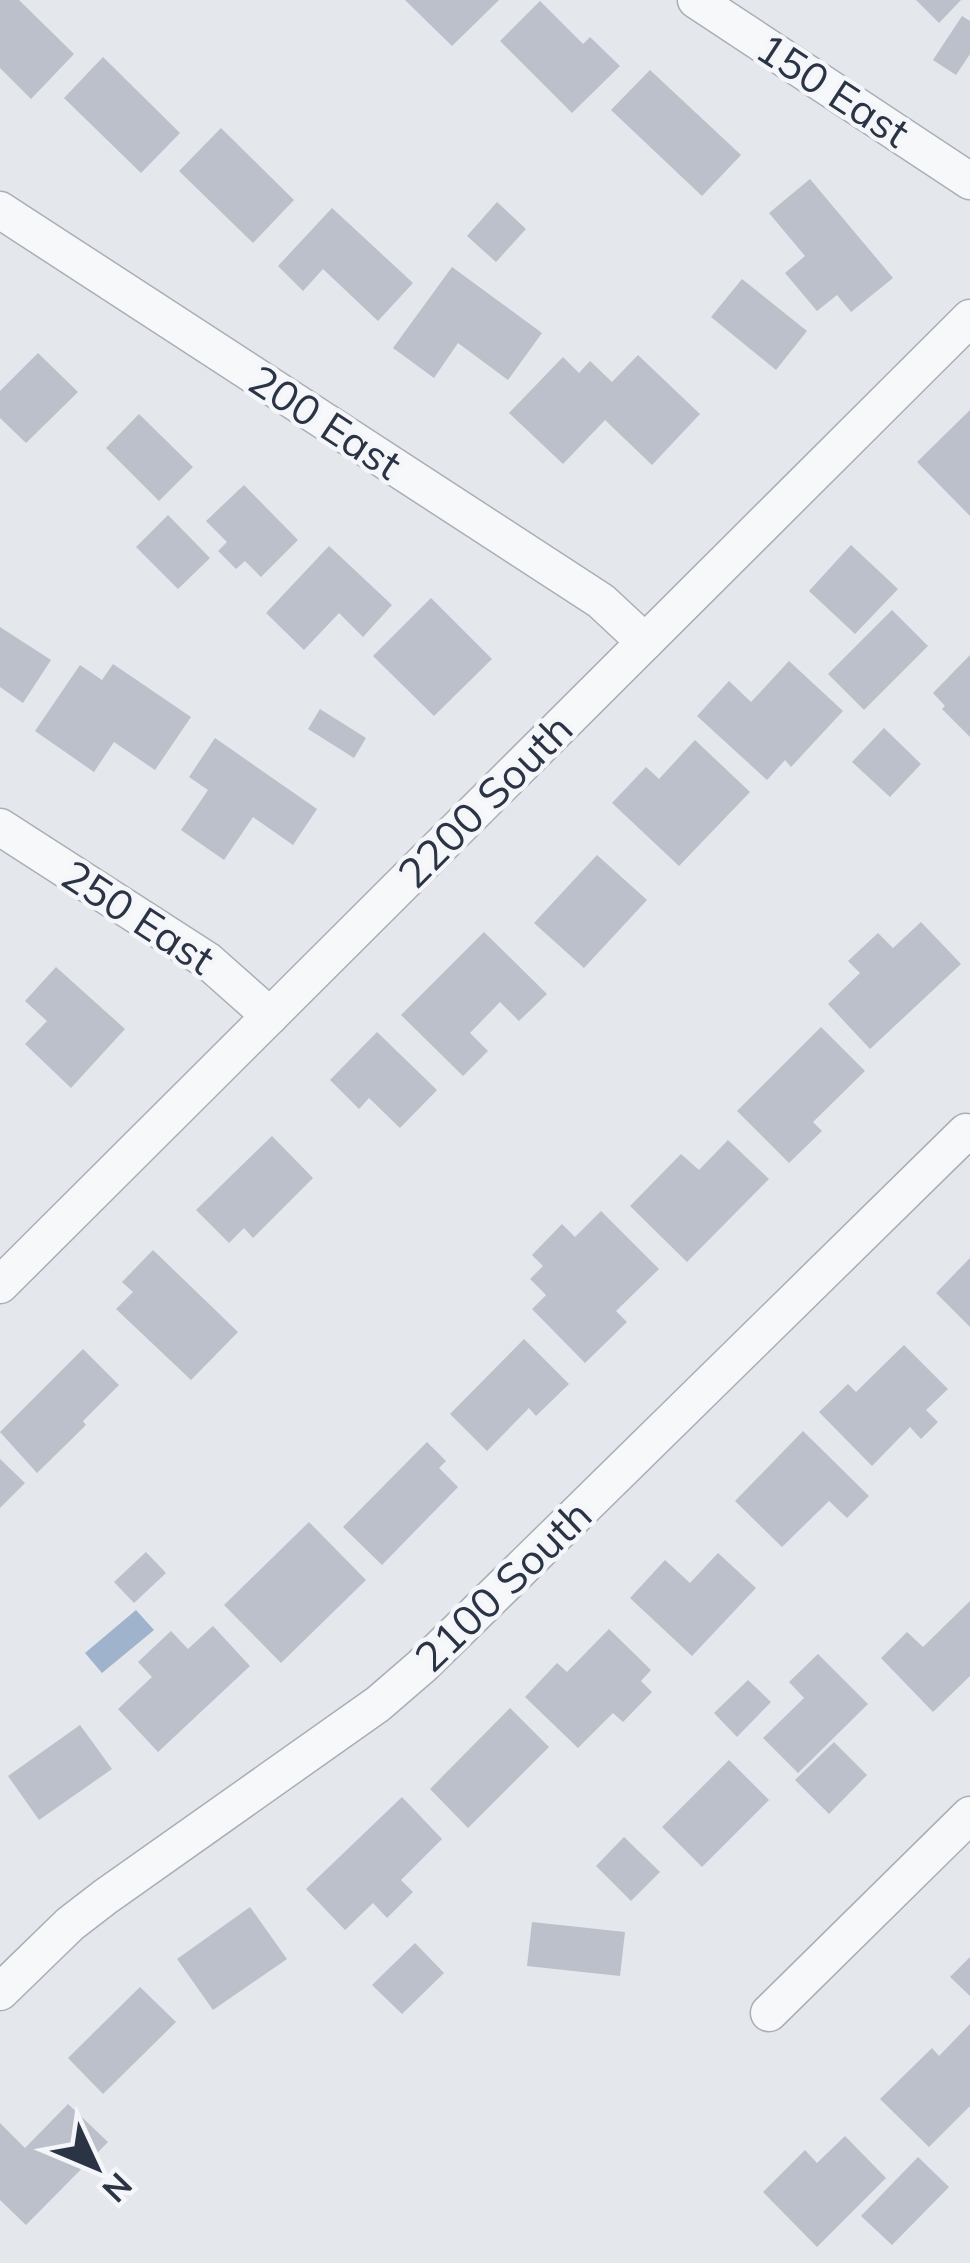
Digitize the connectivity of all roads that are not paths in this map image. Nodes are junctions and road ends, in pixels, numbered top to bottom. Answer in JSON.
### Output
{"nodes":[{"id":1,"x":696,"y":0,"type":"edge"},
{"id":2,"x":970,"y":181,"type":"edge"},
{"id":3,"x":0,"y":209,"type":"edge"},
{"id":4,"x":970,"y":318,"type":"edge"},
{"id":5,"x":645,"y":642,"type":"junction"},
{"id":6,"x":0,"y":826,"type":"edge"},
{"id":7,"x":270,"y":1016,"type":"junction"},
{"id":8,"x":968,"y":1134,"type":"edge"},
{"id":9,"x":0,"y":1285,"type":"edge"},
{"id":10,"x":970,"y":1815,"type":"edge"},
{"id":11,"x":0,"y":1992,"type":"edge"},
{"id":12,"x":769,"y":2013,"type":"dead end"}],
"edges":[{"from":1,"to":2,"type":"street","name":"150 East"},
{"from":3,"to":5,"type":"street","name":"200 East"},
{"from":4,"to":5,"type":"street","name":"2200 South"},
{"from":5,"to":7,"type":"street","name":"2200 South"},
{"from":6,"to":7,"type":"street","name":"250 East"},
{"from":7,"to":9,"type":"street","name":"2200 South"},
{"from":8,"to":11,"type":"street","name":"2100 South"},
{"from":10,"to":12,"type":"street"}]}
